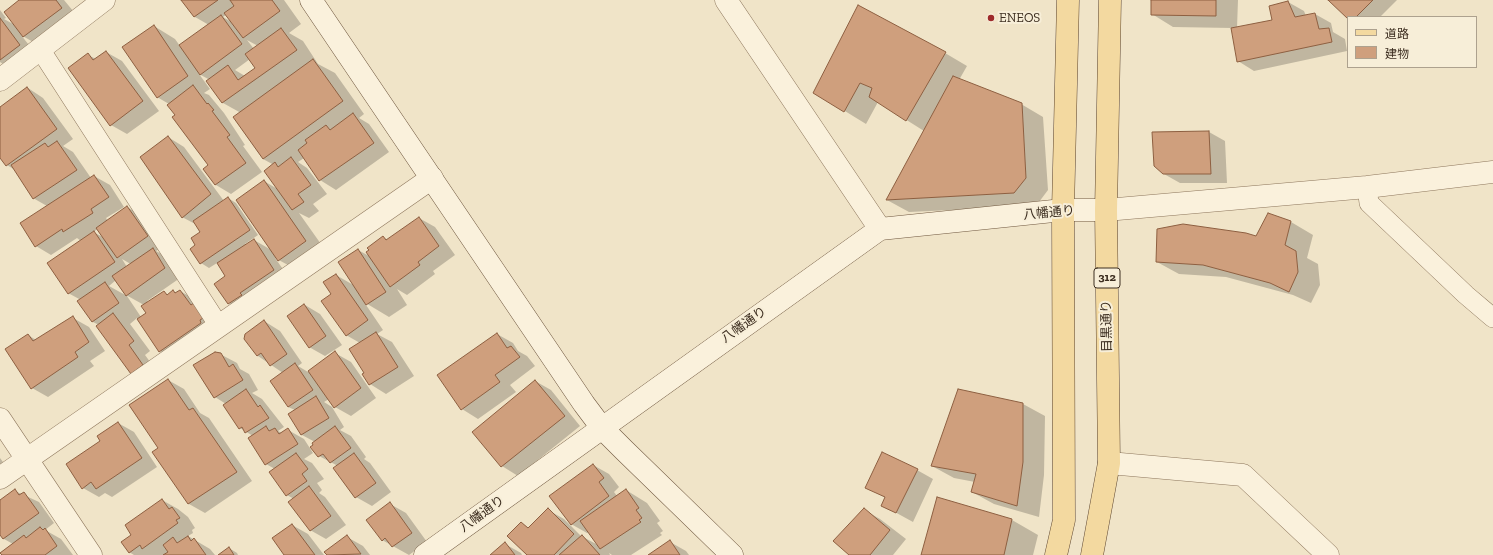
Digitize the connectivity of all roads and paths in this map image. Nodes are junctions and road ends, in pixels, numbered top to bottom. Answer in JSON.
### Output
{"nodes":[{"id":1,"x":104,"y":0,"type":"edge"},
{"id":2,"x":311,"y":0,"type":"edge"},
{"id":3,"x":726,"y":0,"type":"edge"},
{"id":4,"x":1068,"y":0,"type":"edge"},
{"id":5,"x":1110,"y":0,"type":"edge"},
{"id":6,"x":40,"y":49,"type":"junction"},
{"id":7,"x":0,"y":80,"type":"edge"},
{"id":8,"x":1493,"y":172,"type":"edge"},
{"id":9,"x":432,"y":178,"type":"junction"},
{"id":10,"x":1367,"y":187,"type":"junction"},
{"id":11,"x":1064,"y":210,"type":"junction"},
{"id":12,"x":1106,"y":210,"type":"junction"},
{"id":13,"x":880,"y":229,"type":"junction"},
{"id":14,"x":1493,"y":318,"type":"edge"},
{"id":15,"x":219,"y":326,"type":"junction"},
{"id":16,"x":0,"y":419,"type":"edge"},
{"id":17,"x":602,"y":428,"type":"junction"},
{"id":18,"x":27,"y":460,"type":"junction"},
{"id":19,"x":1109,"y":463,"type":"junction"},
{"id":20,"x":0,"y":478,"type":"edge"},
{"id":21,"x":91,"y":555,"type":"edge"},
{"id":22,"x":425,"y":555,"type":"edge"},
{"id":23,"x":732,"y":555,"type":"edge"},
{"id":24,"x":1056,"y":555,"type":"edge"},
{"id":25,"x":1092,"y":555,"type":"edge"},
{"id":26,"x":1328,"y":555,"type":"edge"}],
"edges":[{"from":1,"to":6,"type":"street"},
{"from":2,"to":9,"type":"street"},
{"from":3,"to":13,"type":"street"},
{"from":4,"to":11,"type":"main road"},
{"from":5,"to":12,"type":"main road","name":"目黒通り","number":"312"},
{"from":6,"to":7,"type":"street"},
{"from":6,"to":15,"type":"lane"},
{"from":8,"to":10,"type":"street","name":"八幡通り"},
{"from":9,"to":15,"type":"street"},
{"from":9,"to":17,"type":"street"},
{"from":10,"to":12,"type":"street","name":"八幡通り"},
{"from":10,"to":14,"type":"lane"},
{"from":11,"to":12,"type":"street","name":"八幡通り"},
{"from":11,"to":13,"type":"street","name":"八幡通り"},
{"from":11,"to":24,"type":"main road"},
{"from":12,"to":19,"type":"main road","name":"目黒通り","number":"312"},
{"from":13,"to":17,"type":"street","name":"八幡通り"},
{"from":15,"to":18,"type":"street"},
{"from":16,"to":18,"type":"street"},
{"from":17,"to":22,"type":"street","name":"八幡通り"},
{"from":17,"to":23,"type":"street"},
{"from":18,"to":20,"type":"street"},
{"from":18,"to":21,"type":"street"},
{"from":19,"to":25,"type":"main road","name":"目黒通り","number":"312"},
{"from":19,"to":26,"type":"street"}]}
